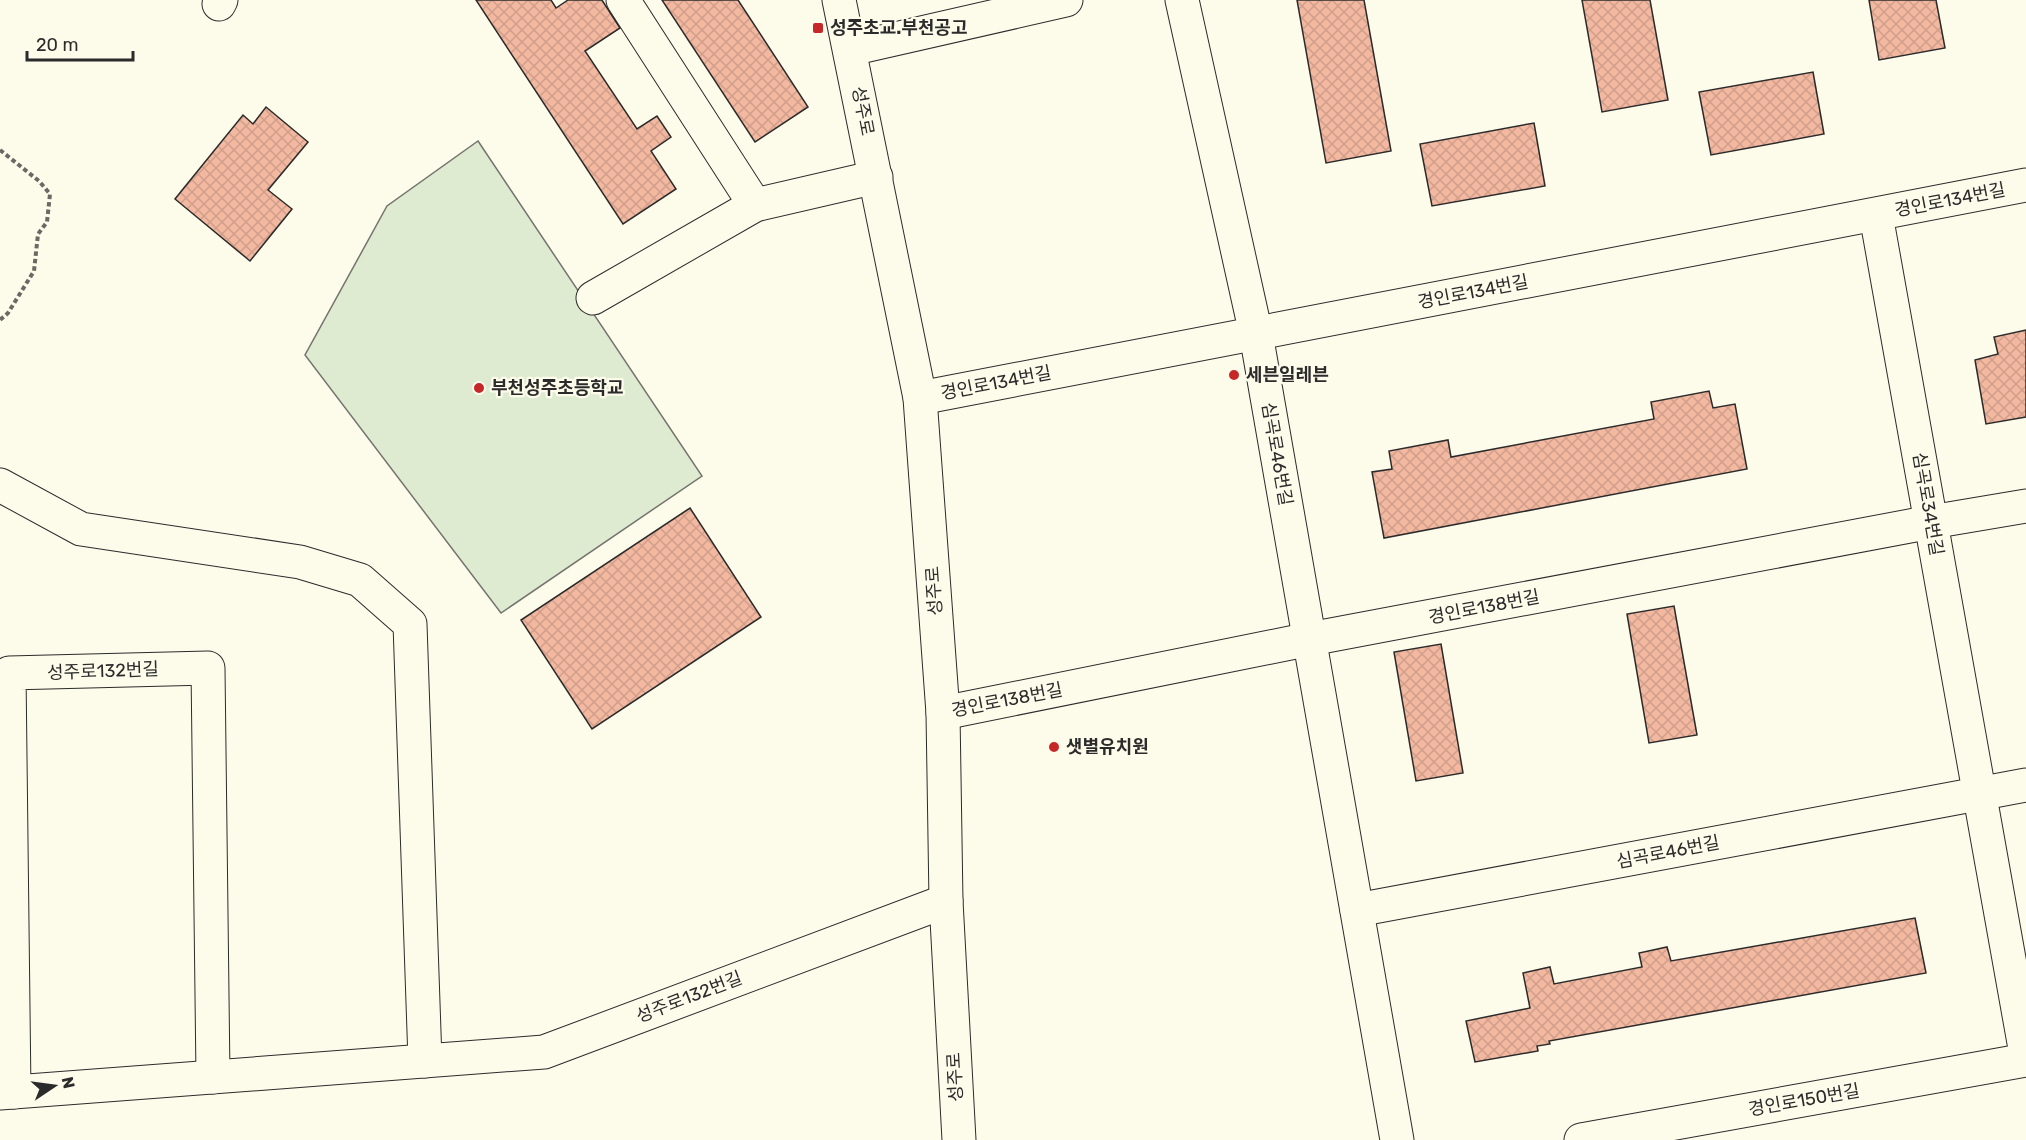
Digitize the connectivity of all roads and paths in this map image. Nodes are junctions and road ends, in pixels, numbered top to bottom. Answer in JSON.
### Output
{"nodes":[{"id":1,"x":623,"y":0,"type":"edge"},
{"id":2,"x":839,"y":0,"type":"edge"},
{"id":3,"x":1066,"y":0,"type":"edge"},
{"id":4,"x":1182,"y":0,"type":"edge"},
{"id":5,"x":850,"y":49,"type":"junction"},
{"id":6,"x":0,"y":150,"type":"edge"},
{"id":7,"x":876,"y":177,"type":"junction"},
{"id":8,"x":2026,"y":186,"type":"edge"},
{"id":9,"x":756,"y":205,"type":"junction"},
{"id":10,"x":1876,"y":215,"type":"junction"},
{"id":11,"x":593,"y":298,"type":"dead end"},
{"id":12,"x":0,"y":320,"type":"edge"},
{"id":13,"x":1256,"y":334,"type":"junction"},
{"id":14,"x":920,"y":398,"type":"junction"},
{"id":15,"x":0,"y":484,"type":"edge"},
{"id":16,"x":2026,"y":506,"type":"edge"},
{"id":17,"x":1931,"y":522,"type":"junction"},
{"id":18,"x":1310,"y":639,"type":"junction"},
{"id":19,"x":943,"y":713,"type":"junction"},
{"id":20,"x":2026,"y":785,"type":"edge"},
{"id":21,"x":1979,"y":793,"type":"junction"},
{"id":22,"x":946,"y":901,"type":"junction"},
{"id":23,"x":1357,"y":910,"type":"junction"},
{"id":24,"x":2026,"y":1054,"type":"edge"},
{"id":25,"x":2026,"y":1060,"type":"edge"},
{"id":26,"x":424,"y":1061,"type":"junction"},
{"id":27,"x":213,"y":1077,"type":"junction"},
{"id":28,"x":7,"y":1092,"type":"edge"},
{"id":29,"x":959,"y":1140,"type":"edge"},
{"id":30,"x":1397,"y":1140,"type":"edge"},
{"id":31,"x":1581,"y":1140,"type":"edge"}],
"edges":[{"from":1,"to":9,"type":"street"},
{"from":2,"to":5,"type":"street","name":"성주로"},
{"from":3,"to":5,"type":"street"},
{"from":4,"to":13,"type":"street","name":"심곡로46번길"},
{"from":5,"to":7,"type":"street","name":"성주로"},
{"from":6,"to":12,"type":"path"},
{"from":7,"to":9,"type":"street"},
{"from":7,"to":14,"type":"street","name":"성주로"},
{"from":8,"to":10,"type":"street","name":"경인로134번길"},
{"from":9,"to":11,"type":"street"},
{"from":10,"to":13,"type":"street","name":"경인로134번길"},
{"from":10,"to":17,"type":"street","name":"심곡로34번길"},
{"from":13,"to":14,"type":"street","name":"경인로134번길"},
{"from":13,"to":18,"type":"street","name":"심곡로46번길"},
{"from":14,"to":19,"type":"street","name":"성주로"},
{"from":15,"to":26,"type":"street"},
{"from":16,"to":17,"type":"street","name":"경인로138번길"},
{"from":17,"to":18,"type":"street","name":"경인로138번길"},
{"from":17,"to":21,"type":"street","name":"심곡로34번길"},
{"from":18,"to":19,"type":"street","name":"경인로138번길"},
{"from":18,"to":23,"type":"street","name":"심곡로46번길"},
{"from":19,"to":22,"type":"street","name":"성주로"},
{"from":20,"to":21,"type":"street"},
{"from":21,"to":23,"type":"street","name":"심곡로46번길"},
{"from":21,"to":24,"type":"street","name":"심곡로34번길"},
{"from":22,"to":26,"type":"street","name":"성주로132번길"},
{"from":22,"to":29,"type":"street","name":"성주로"},
{"from":23,"to":30,"type":"street","name":"심곡로46번길"},
{"from":25,"to":31,"type":"street","name":"경인로150번길"},
{"from":26,"to":27,"type":"street","name":"성주로132번길"},
{"from":27,"to":28,"type":"street","name":"성주로132번길"},
{"from":27,"to":28,"type":"street","name":"성주로132번길"}]}
